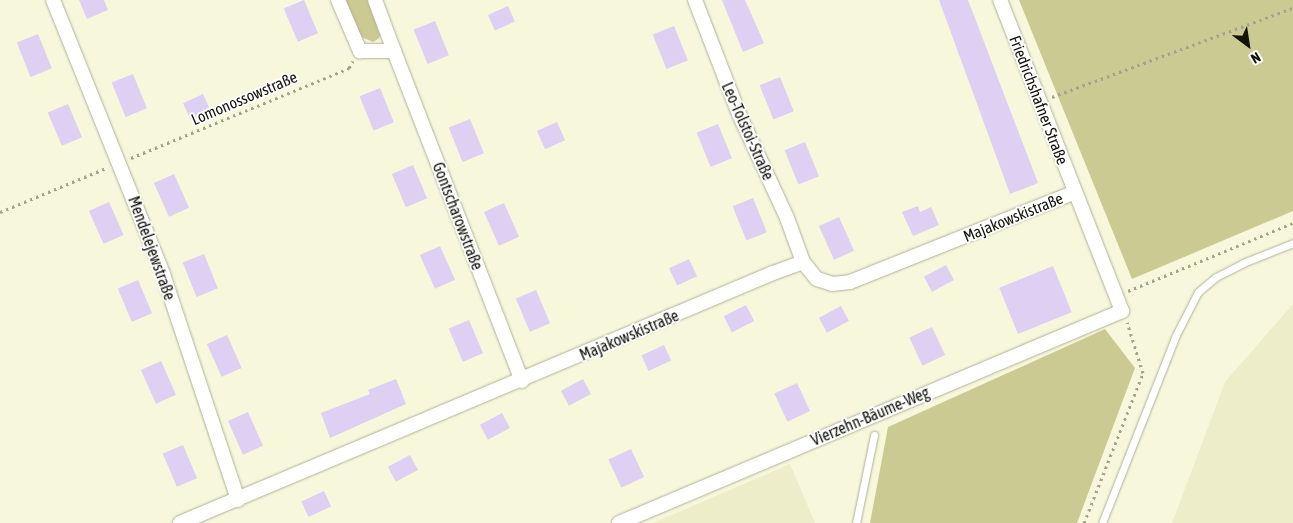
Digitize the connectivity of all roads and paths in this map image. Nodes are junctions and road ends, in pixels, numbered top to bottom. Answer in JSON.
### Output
{"nodes":[{"id":1,"x":53,"y":0,"type":"edge"},
{"id":2,"x":338,"y":0,"type":"edge"},
{"id":3,"x":375,"y":0,"type":"edge"},
{"id":4,"x":695,"y":0,"type":"edge"},
{"id":5,"x":1000,"y":0,"type":"edge"},
{"id":6,"x":1293,"y":8,"type":"edge"},
{"id":7,"x":360,"y":51,"type":"junction"},
{"id":8,"x":394,"y":51,"type":"junction"},
{"id":9,"x":1040,"y":102,"type":"junction"},
{"id":10,"x":130,"y":158,"type":"dead end"},
{"id":11,"x":113,"y":165,"type":"dead end"},
{"id":12,"x":1074,"y":192,"type":"junction"},
{"id":13,"x":0,"y":212,"type":"edge"},
{"id":14,"x":1293,"y":223,"type":"edge"},
{"id":15,"x":1293,"y":243,"type":"edge"},
{"id":16,"x":803,"y":262,"type":"junction"},
{"id":17,"x":1116,"y":296,"type":"junction"},
{"id":18,"x":1122,"y":312,"type":"junction"},
{"id":19,"x":522,"y":381,"type":"junction"},
{"id":20,"x":874,"y":435,"type":"dead end"},
{"id":21,"x":238,"y":500,"type":"junction"},
{"id":22,"x":180,"y":523,"type":"edge"},
{"id":23,"x":619,"y":523,"type":"edge"},
{"id":24,"x":856,"y":523,"type":"edge"},
{"id":25,"x":1084,"y":523,"type":"edge"},
{"id":26,"x":1102,"y":523,"type":"edge"}],
"edges":[{"from":1,"to":21,"type":"street","name":"Mendelejewstraße"},
{"from":2,"to":7,"type":"street"},
{"from":3,"to":8,"type":"street","name":"Gontscharowstraße"},
{"from":4,"to":16,"type":"street","name":"Leo-Tolstoi-Straße"},
{"from":5,"to":9,"type":"street","name":"Friedrichshafner Straße"},
{"from":6,"to":9,"type":"path"},
{"from":7,"to":8,"type":"street"},
{"from":7,"to":10,"type":"path","name":"Lomonossowstraße"},
{"from":8,"to":19,"type":"street","name":"Gontscharowstraße"},
{"from":9,"to":12,"type":"street","name":"Friedrichshafner Straße"},
{"from":11,"to":13,"type":"path"},
{"from":12,"to":16,"type":"street","name":"Majakowskistraße"},
{"from":12,"to":17,"type":"street","name":"Friedrichshafner Straße"},
{"from":14,"to":17,"type":"path"},
{"from":15,"to":26,"type":"lane"},
{"from":16,"to":19,"type":"street","name":"Majakowskistraße"},
{"from":17,"to":18,"type":"street","name":"Friedrichshafner Straße"},
{"from":18,"to":23,"type":"street","name":"Vierzehn-Bäume-Weg"},
{"from":18,"to":25,"type":"path"},
{"from":19,"to":21,"type":"street","name":"Majakowskistraße"},
{"from":20,"to":24,"type":"lane"},
{"from":21,"to":22,"type":"street","name":"Majakowskistraße"}]}
